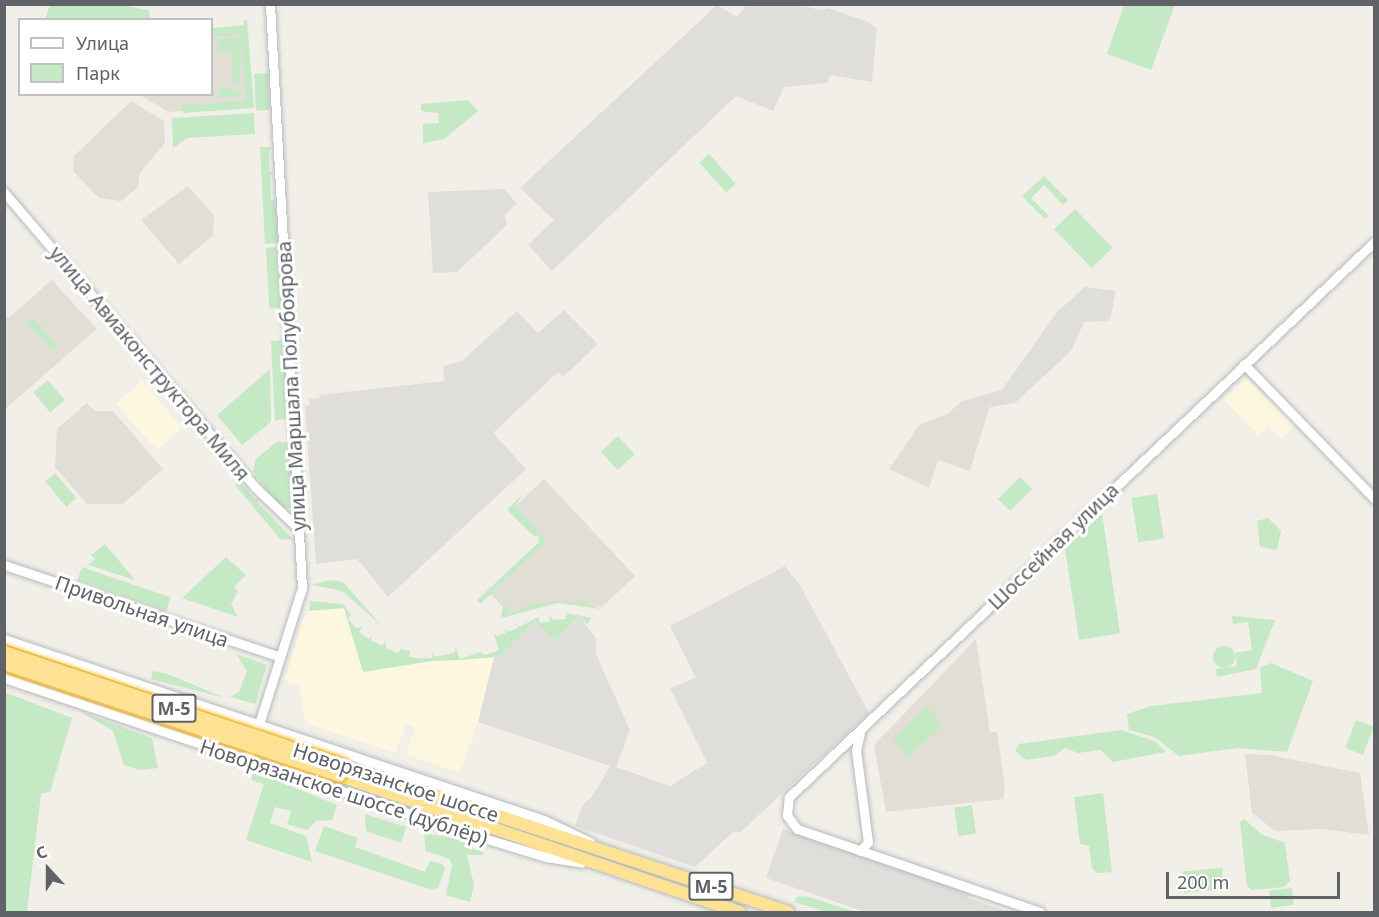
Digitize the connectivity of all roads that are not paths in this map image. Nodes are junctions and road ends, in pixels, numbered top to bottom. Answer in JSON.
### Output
{"nodes":[{"id":1,"x":270,"y":4,"type":"edge"},
{"id":2,"x":4,"y":192,"type":"edge"},
{"id":3,"x":1374,"y":242,"type":"edge"},
{"id":4,"x":1244,"y":363,"type":"junction"},
{"id":5,"x":1374,"y":498,"type":"edge"},
{"id":6,"x":300,"y":530,"type":"junction"},
{"id":7,"x":4,"y":565,"type":"edge"},
{"id":8,"x":4,"y":639,"type":"edge"},
{"id":9,"x":26,"y":646,"type":"junction"},
{"id":10,"x":4,"y":652,"type":"edge"},
{"id":11,"x":62,"y":657,"type":"junction"},
{"id":12,"x":280,"y":657,"type":"junction"},
{"id":13,"x":4,"y":664,"type":"edge"},
{"id":14,"x":9,"y":679,"type":"edge"},
{"id":15,"x":49,"y":693,"type":"junction"},
{"id":16,"x":259,"y":724,"type":"junction"},
{"id":17,"x":861,"y":729,"type":"junction"},
{"id":18,"x":832,"y":755,"type":"junction"},
{"id":19,"x":248,"y":759,"type":"junction"},
{"id":20,"x":857,"y":762,"type":"junction"},
{"id":21,"x":342,"y":770,"type":"junction"},
{"id":22,"x":868,"y":842,"type":"junction"},
{"id":23,"x":608,"y":851,"type":"junction"},
{"id":24,"x":860,"y":851,"type":"junction"},
{"id":25,"x":875,"y":856,"type":"junction"},
{"id":26,"x":608,"y":867,"type":"junction"},
{"id":27,"x":739,"y":912,"type":"edge"},
{"id":28,"x":788,"y":912,"type":"edge"},
{"id":29,"x":1040,"y":912,"type":"edge"}],
"edges":[{"from":1,"to":6,"type":"street","name":"улица Маршала Полубоярова"},
{"from":2,"to":6,"type":"street","name":"улица Авиаконструктора Миля"},
{"from":3,"to":4,"type":"street","name":"Шоссейная улица"},
{"from":4,"to":5,"type":"street"},
{"from":4,"to":17,"type":"street","name":"Шоссейная улица"},
{"from":6,"to":12,"type":"street","name":"улица Маршала Полубоярова"},
{"from":7,"to":12,"type":"street","name":"Привольная улица"},
{"from":8,"to":9,"type":"street","name":"Новорязанское шоссе (дублёр)"},
{"from":9,"to":11,"type":"street","name":"Новорязанское шоссе (дублёр)"},
{"from":9,"to":14,"type":"street","name":"Новорязанское шоссе (дублёр)"},
{"from":10,"to":21,"type":"highway","name":"Новорязанское шоссе","number":"М-5","bridge":true},
{"from":11,"to":15,"type":"street"},
{"from":11,"to":16,"type":"street","name":"Новорязанское шоссе (дублёр)"},
{"from":12,"to":16,"type":"street","name":"улица Маршала Полубоярова"},
{"from":13,"to":21,"type":"highway","name":"Новорязанское шоссе","number":"М-5","bridge":true},
{"from":14,"to":15,"type":"street","name":"Новорязанское шоссе (дублёр)"},
{"from":15,"to":19,"type":"street","name":"Новорязанское шоссе (дублёр)"},
{"from":16,"to":19,"type":"street","name":"улица Маршала Полубоярова"},
{"from":16,"to":23,"type":"street","name":"Новорязанское шоссе (дублёр)"},
{"from":17,"to":18,"type":"street","name":"Шоссейная улица"},
{"from":17,"to":20,"type":"street"},
{"from":18,"to":20,"type":"street"},
{"from":18,"to":24,"type":"street","name":"Шоссейная улица"},
{"from":19,"to":26,"type":"street","name":"Новорязанское шоссе (дублёр)"},
{"from":20,"to":22,"type":"street"},
{"from":21,"to":23,"type":"highway","name":"Новорязанское шоссе","number":"М-5"},
{"from":21,"to":26,"type":"highway","name":"Новорязанское шоссе","number":"М-5"},
{"from":22,"to":24,"type":"street"},
{"from":22,"to":25,"type":"street"},
{"from":23,"to":28,"type":"highway","name":"Новорязанское шоссе","number":"М-5"},
{"from":24,"to":25,"type":"street","name":"Шоссейная улица"},
{"from":25,"to":29,"type":"street","name":"Шоссейная улица"},
{"from":26,"to":27,"type":"highway","name":"Новорязанское шоссе","number":"М-5"}]}
